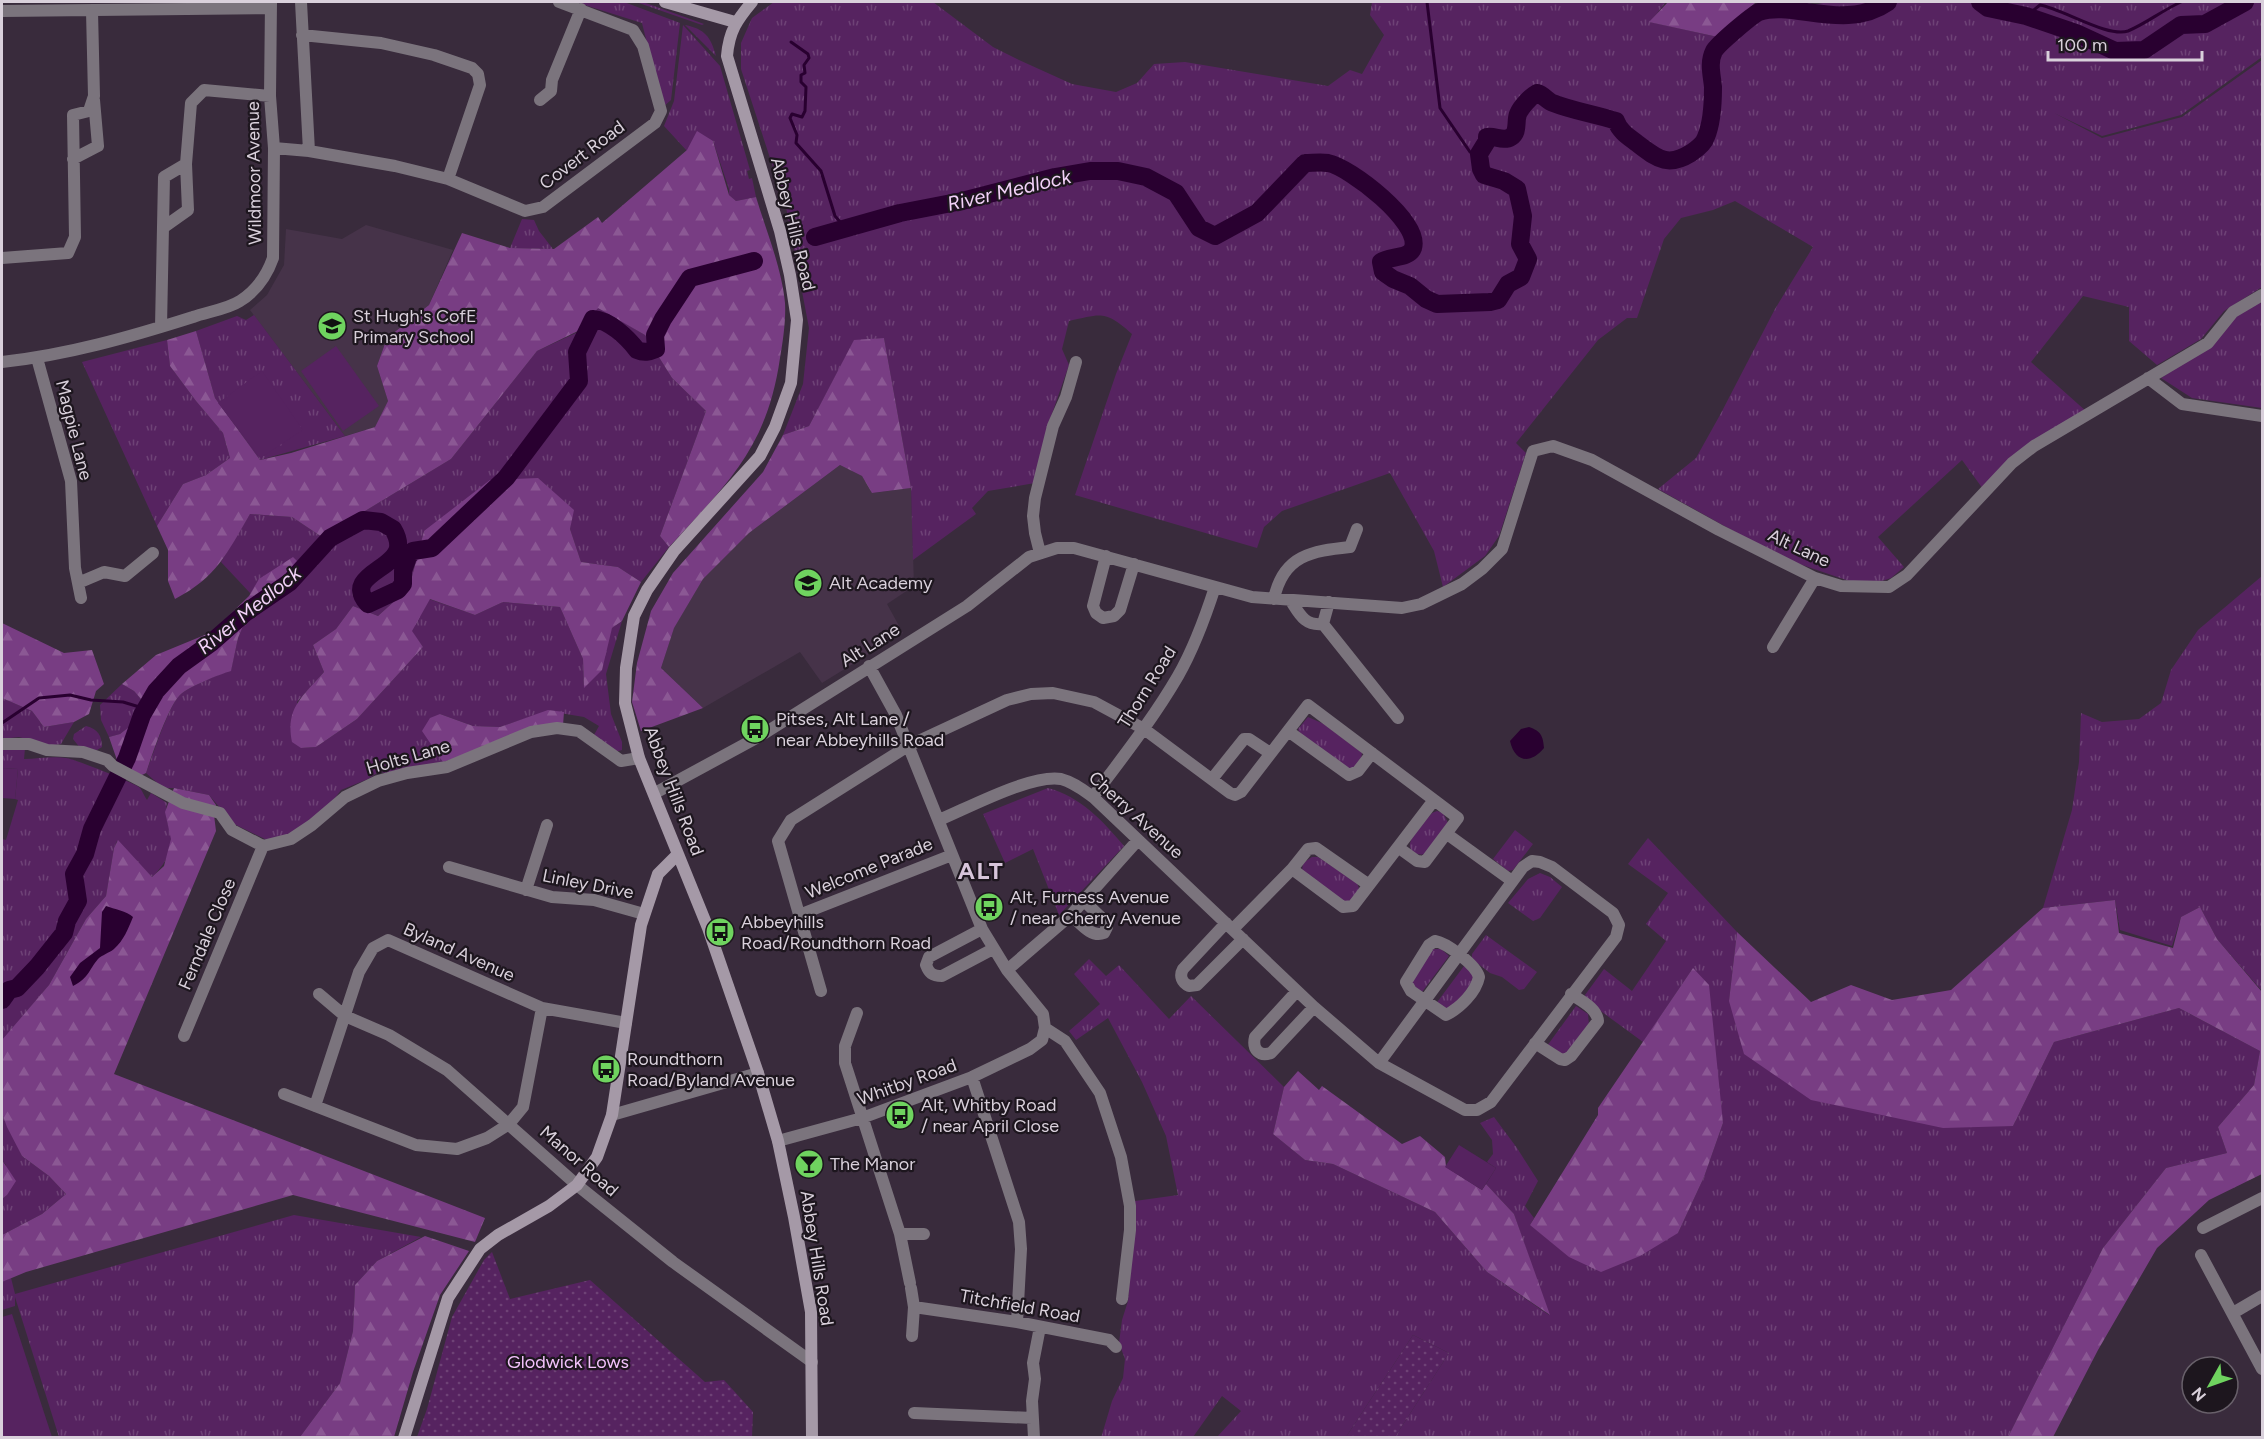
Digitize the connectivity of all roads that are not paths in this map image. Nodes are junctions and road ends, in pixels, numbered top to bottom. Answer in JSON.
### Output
{"nodes":[{"id":1,"x":302,"y":2,"type":"edge"},
{"id":2,"x":559,"y":2,"type":"edge"},
{"id":3,"x":665,"y":2,"type":"edge"},
{"id":4,"x":753,"y":2,"type":"edge"},
{"id":5,"x":271,"y":5,"type":"edge"},
{"id":6,"x":580,"y":9,"type":"junction"},
{"id":7,"x":2,"y":11,"type":"edge"},
{"id":8,"x":92,"y":11,"type":"junction"},
{"id":9,"x":735,"y":22,"type":"junction"},
{"id":10,"x":302,"y":35,"type":"junction"},
{"id":11,"x":94,"y":96,"type":"junction"},
{"id":12,"x":270,"y":96,"type":"junction"},
{"id":13,"x":540,"y":100,"type":"dead end"},
{"id":14,"x":274,"y":148,"type":"junction"},
{"id":15,"x":309,"y":151,"type":"junction"},
{"id":16,"x":73,"y":159,"type":"junction"},
{"id":17,"x":186,"y":164,"type":"junction"},
{"id":18,"x":448,"y":179,"type":"junction"},
{"id":19,"x":164,"y":227,"type":"junction"},
{"id":20,"x":2,"y":258,"type":"edge"},
{"id":21,"x":2262,"y":295,"type":"edge"},
{"id":22,"x":161,"y":327,"type":"junction"},
{"id":23,"x":37,"y":358,"type":"junction"},
{"id":24,"x":2,"y":362,"type":"edge"},
{"id":25,"x":1076,"y":362,"type":"dead end"},
{"id":26,"x":2148,"y":378,"type":"junction"},
{"id":27,"x":2262,"y":416,"type":"edge"},
{"id":28,"x":1358,"y":530,"type":"dead end"},
{"id":29,"x":153,"y":553,"type":"dead end"},
{"id":30,"x":1040,"y":553,"type":"junction"},
{"id":31,"x":1106,"y":556,"type":"junction"},
{"id":32,"x":1134,"y":564,"type":"junction"},
{"id":33,"x":1815,"y":578,"type":"junction"},
{"id":34,"x":78,"y":583,"type":"junction"},
{"id":35,"x":1215,"y":587,"type":"junction"},
{"id":36,"x":81,"y":598,"type":"dead end"},
{"id":37,"x":1274,"y":599,"type":"junction"},
{"id":38,"x":1291,"y":601,"type":"junction"},
{"id":39,"x":1329,"y":602,"type":"junction"},
{"id":40,"x":1323,"y":624,"type":"junction"},
{"id":41,"x":1773,"y":647,"type":"dead end"},
{"id":42,"x":869,"y":666,"type":"junction"},
{"id":43,"x":1398,"y":718,"type":"dead end"},
{"id":44,"x":1144,"y":729,"type":"junction"},
{"id":45,"x":1288,"y":731,"type":"junction"},
{"id":46,"x":2,"y":744,"type":"edge"},
{"id":47,"x":908,"y":746,"type":"junction"},
{"id":48,"x":1270,"y":753,"type":"junction"},
{"id":49,"x":1372,"y":753,"type":"junction"},
{"id":50,"x":639,"y":758,"type":"junction"},
{"id":51,"x":1212,"y":779,"type":"junction"},
{"id":52,"x":655,"y":793,"type":"junction"},
{"id":53,"x":1093,"y":797,"type":"junction"},
{"id":54,"x":1434,"y":800,"type":"junction"},
{"id":55,"x":939,"y":820,"type":"junction"},
{"id":56,"x":547,"y":825,"type":"dead end"},
{"id":57,"x":1447,"y":834,"type":"junction"},
{"id":58,"x":1138,"y":840,"type":"junction"},
{"id":59,"x":263,"y":846,"type":"junction"},
{"id":60,"x":1399,"y":848,"type":"junction"},
{"id":61,"x":678,"y":854,"type":"junction"},
{"id":62,"x":952,"y":855,"type":"junction"},
{"id":63,"x":449,"y":867,"type":"dead end"},
{"id":64,"x":1292,"y":869,"type":"junction"},
{"id":65,"x":1512,"y":881,"type":"junction"},
{"id":66,"x":1369,"y":885,"type":"junction"},
{"id":67,"x":525,"y":890,"type":"junction"},
{"id":68,"x":1084,"y":901,"type":"junction"},
{"id":69,"x":644,"y":914,"type":"junction"},
{"id":70,"x":799,"y":915,"type":"junction"},
{"id":71,"x":1071,"y":915,"type":"junction"},
{"id":72,"x":1229,"y":926,"type":"junction"},
{"id":73,"x":982,"y":929,"type":"junction"},
{"id":74,"x":1243,"y":939,"type":"junction"},
{"id":75,"x":993,"y":949,"type":"junction"},
{"id":76,"x":1459,"y":955,"type":"junction"},
{"id":77,"x":1007,"y":970,"type":"junction"},
{"id":78,"x":821,"y":991,"type":"dead end"},
{"id":79,"x":1297,"y":991,"type":"junction"},
{"id":80,"x":319,"y":994,"type":"dead end"},
{"id":81,"x":1571,"y":994,"type":"junction"},
{"id":82,"x":1425,"y":1001,"type":"junction"},
{"id":83,"x":1314,"y":1007,"type":"junction"},
{"id":84,"x":542,"y":1008,"type":"junction"},
{"id":85,"x":857,"y":1013,"type":"dead end"},
{"id":86,"x":345,"y":1016,"type":"junction"},
{"id":87,"x":626,"y":1023,"type":"junction"},
{"id":88,"x":1043,"y":1034,"type":"junction"},
{"id":89,"x":184,"y":1036,"type":"dead end"},
{"id":90,"x":1535,"y":1043,"type":"junction"},
{"id":91,"x":1379,"y":1063,"type":"junction"},
{"id":92,"x":758,"y":1074,"type":"junction"},
{"id":93,"x":972,"y":1077,"type":"junction"},
{"id":94,"x":284,"y":1094,"type":"dead end"},
{"id":95,"x":315,"y":1106,"type":"junction"},
{"id":96,"x":612,"y":1115,"type":"junction"},
{"id":97,"x":862,"y":1118,"type":"junction"},
{"id":98,"x":509,"y":1124,"type":"junction"},
{"id":99,"x":778,"y":1141,"type":"junction"},
{"id":100,"x":577,"y":1185,"type":"junction"},
{"id":101,"x":2262,"y":1198,"type":"edge"},
{"id":102,"x":2203,"y":1228,"type":"dead end"},
{"id":103,"x":900,"y":1234,"type":"junction"},
{"id":104,"x":924,"y":1234,"type":"dead end"},
{"id":105,"x":2201,"y":1255,"type":"dead end"},
{"id":106,"x":2262,"y":1296,"type":"edge"},
{"id":107,"x":1122,"y":1299,"type":"dead end"},
{"id":108,"x":914,"y":1307,"type":"junction"},
{"id":109,"x":2233,"y":1313,"type":"junction"},
{"id":110,"x":1017,"y":1322,"type":"junction"},
{"id":111,"x":1040,"y":1326,"type":"junction"},
{"id":112,"x":912,"y":1336,"type":"dead end"},
{"id":113,"x":1116,"y":1347,"type":"dead end"},
{"id":114,"x":812,"y":1362,"type":"junction"},
{"id":115,"x":2262,"y":1369,"type":"edge"},
{"id":116,"x":914,"y":1413,"type":"dead end"},
{"id":117,"x":1032,"y":1418,"type":"junction"},
{"id":118,"x":404,"y":1437,"type":"edge"},
{"id":119,"x":812,"y":1437,"type":"edge"},
{"id":120,"x":1034,"y":1437,"type":"edge"}],
"edges":[{"from":1,"to":10,"type":"street"},
{"from":2,"to":6,"type":"street","name":"Covert Road"},
{"from":3,"to":9,"type":"main road"},
{"from":4,"to":9,"type":"main road"},
{"from":5,"to":8,"type":"street"},
{"from":5,"to":12,"type":"street","name":"Wildmoor Avenue"},
{"from":6,"to":13,"type":"street"},
{"from":6,"to":18,"type":"street","name":"Covert Road"},
{"from":7,"to":8,"type":"street"},
{"from":8,"to":11,"type":"street"},
{"from":9,"to":50,"type":"main road","name":"Abbey Hills Road"},
{"from":10,"to":15,"type":"street"},
{"from":10,"to":18,"type":"street"},
{"from":11,"to":16,"type":"street"},
{"from":11,"to":16,"type":"street"},
{"from":12,"to":14,"type":"street","name":"Wildmoor Avenue"},
{"from":12,"to":17,"type":"street"},
{"from":14,"to":15,"type":"street","name":"Covert Road"},
{"from":14,"to":22,"type":"street","name":"Wildmoor Avenue"},
{"from":15,"to":18,"type":"street","name":"Covert Road"},
{"from":16,"to":20,"type":"street"},
{"from":17,"to":19,"type":"street"},
{"from":17,"to":19,"type":"street"},
{"from":19,"to":22,"type":"street"},
{"from":21,"to":26,"type":"street","name":"Alt Lane"},
{"from":22,"to":23,"type":"street","name":"Wildmoor Avenue"},
{"from":23,"to":24,"type":"street","name":"Wildmoor Avenue"},
{"from":23,"to":34,"type":"street","name":"Magpie Lane"},
{"from":25,"to":30,"type":"street"},
{"from":26,"to":27,"type":"street"},
{"from":26,"to":33,"type":"street","name":"Alt Lane"},
{"from":28,"to":37,"type":"street"},
{"from":29,"to":34,"type":"street"},
{"from":30,"to":31,"type":"street","name":"Alt Lane"},
{"from":30,"to":42,"type":"street","name":"Alt Lane"},
{"from":31,"to":32,"type":"street","name":"Alt Lane"},
{"from":31,"to":32,"type":"street"},
{"from":32,"to":35,"type":"street","name":"Alt Lane"},
{"from":33,"to":39,"type":"street","name":"Alt Lane"},
{"from":33,"to":41,"type":"street"},
{"from":34,"to":36,"type":"street","name":"Magpie Lane"},
{"from":35,"to":37,"type":"street","name":"Alt Lane"},
{"from":35,"to":44,"type":"street","name":"Thorn Road"},
{"from":37,"to":38,"type":"street","name":"Alt Lane"},
{"from":38,"to":39,"type":"street","name":"Alt Lane"},
{"from":38,"to":40,"type":"street"},
{"from":39,"to":40,"type":"street"},
{"from":40,"to":43,"type":"street"},
{"from":42,"to":47,"type":"street"},
{"from":42,"to":52,"type":"street","name":"Alt Lane"},
{"from":44,"to":47,"type":"street"},
{"from":44,"to":51,"type":"street"},
{"from":44,"to":53,"type":"street","name":"Thorn Road"},
{"from":45,"to":48,"type":"street"},
{"from":45,"to":49,"type":"street"},
{"from":45,"to":49,"type":"street"},
{"from":46,"to":59,"type":"street"},
{"from":47,"to":55,"type":"street"},
{"from":47,"to":70,"type":"street"},
{"from":48,"to":51,"type":"street"},
{"from":48,"to":51,"type":"street"},
{"from":49,"to":54,"type":"street"},
{"from":50,"to":52,"type":"main road","name":"Abbey Hills Road"},
{"from":50,"to":59,"type":"street","name":"Holts Lane"},
{"from":52,"to":61,"type":"main road","name":"Abbey Hills Road"},
{"from":53,"to":55,"type":"street","name":"Cherry Avenue"},
{"from":53,"to":58,"type":"street","name":"Cherry Avenue"},
{"from":54,"to":57,"type":"street"},
{"from":54,"to":60,"type":"street"},
{"from":55,"to":62,"type":"street"},
{"from":56,"to":67,"type":"street","name":"Linley Drive"},
{"from":57,"to":60,"type":"street"},
{"from":57,"to":65,"type":"street"},
{"from":58,"to":68,"type":"street"},
{"from":58,"to":72,"type":"street","name":"Cherry Avenue"},
{"from":59,"to":89,"type":"street","name":"Ferndale Close"},
{"from":60,"to":66,"type":"street"},
{"from":61,"to":69,"type":"main road"},
{"from":61,"to":92,"type":"main road","name":"Abbey Hills Road"},
{"from":62,"to":70,"type":"street","name":"Welcome Parade"},
{"from":62,"to":73,"type":"street"},
{"from":63,"to":67,"type":"street","name":"Linley Drive"},
{"from":64,"to":66,"type":"street"},
{"from":64,"to":66,"type":"street"},
{"from":64,"to":72,"type":"street"},
{"from":65,"to":76,"type":"street"},
{"from":65,"to":81,"type":"street","name":"Cherry Avenue"},
{"from":67,"to":69,"type":"street","name":"Linley Drive"},
{"from":68,"to":71,"type":"street"},
{"from":68,"to":71,"type":"street"},
{"from":69,"to":87,"type":"main road"},
{"from":70,"to":78,"type":"street"},
{"from":71,"to":77,"type":"street"},
{"from":72,"to":74,"type":"street","name":"Cherry Avenue"},
{"from":72,"to":74,"type":"street"},
{"from":73,"to":75,"type":"street"},
{"from":73,"to":75,"type":"street"},
{"from":74,"to":79,"type":"street","name":"Cherry Avenue"},
{"from":75,"to":77,"type":"street"},
{"from":76,"to":82,"type":"street"},
{"from":76,"to":82,"type":"street"},
{"from":76,"to":82,"type":"street"},
{"from":77,"to":88,"type":"street"},
{"from":79,"to":83,"type":"street","name":"Cherry Avenue"},
{"from":79,"to":83,"type":"street"},
{"from":80,"to":86,"type":"street","name":"Manor Road"},
{"from":81,"to":90,"type":"street","name":"Cherry Avenue"},
{"from":81,"to":90,"type":"street"},
{"from":82,"to":91,"type":"street"},
{"from":83,"to":91,"type":"street","name":"Cherry Avenue"},
{"from":84,"to":86,"type":"street","name":"Byland Avenue"},
{"from":84,"to":87,"type":"street","name":"Byland Avenue"},
{"from":84,"to":98,"type":"street"},
{"from":85,"to":97,"type":"street"},
{"from":86,"to":95,"type":"street","name":"Byland Avenue"},
{"from":86,"to":98,"type":"street","name":"Manor Road"},
{"from":87,"to":96,"type":"main road"},
{"from":88,"to":93,"type":"street","name":"Whitby Road"},
{"from":88,"to":107,"type":"street"},
{"from":90,"to":91,"type":"street","name":"Cherry Avenue"},
{"from":92,"to":96,"type":"street"},
{"from":92,"to":99,"type":"main road","name":"Abbey Hills Road"},
{"from":93,"to":97,"type":"street","name":"Whitby Road"},
{"from":93,"to":110,"type":"street"},
{"from":94,"to":95,"type":"street"},
{"from":95,"to":98,"type":"street"},
{"from":96,"to":100,"type":"main road"},
{"from":97,"to":99,"type":"street","name":"Whitby Road"},
{"from":97,"to":103,"type":"street"},
{"from":98,"to":100,"type":"street","name":"Manor Road"},
{"from":99,"to":114,"type":"main road","name":"Abbey Hills Road"},
{"from":100,"to":114,"type":"street","name":"Manor Road"},
{"from":100,"to":118,"type":"main road"},
{"from":101,"to":102,"type":"street"},
{"from":103,"to":104,"type":"street"},
{"from":103,"to":108,"type":"street"},
{"from":105,"to":109,"type":"street"},
{"from":106,"to":109,"type":"street"},
{"from":108,"to":110,"type":"street","name":"Titchfield Road"},
{"from":108,"to":112,"type":"street"},
{"from":109,"to":115,"type":"street"},
{"from":110,"to":111,"type":"street","name":"Titchfield Road"},
{"from":111,"to":113,"type":"street","name":"Titchfield Road"},
{"from":111,"to":117,"type":"street"},
{"from":114,"to":119,"type":"main road","name":"Abbey Hills Road"},
{"from":116,"to":117,"type":"street"},
{"from":117,"to":120,"type":"street"}]}
